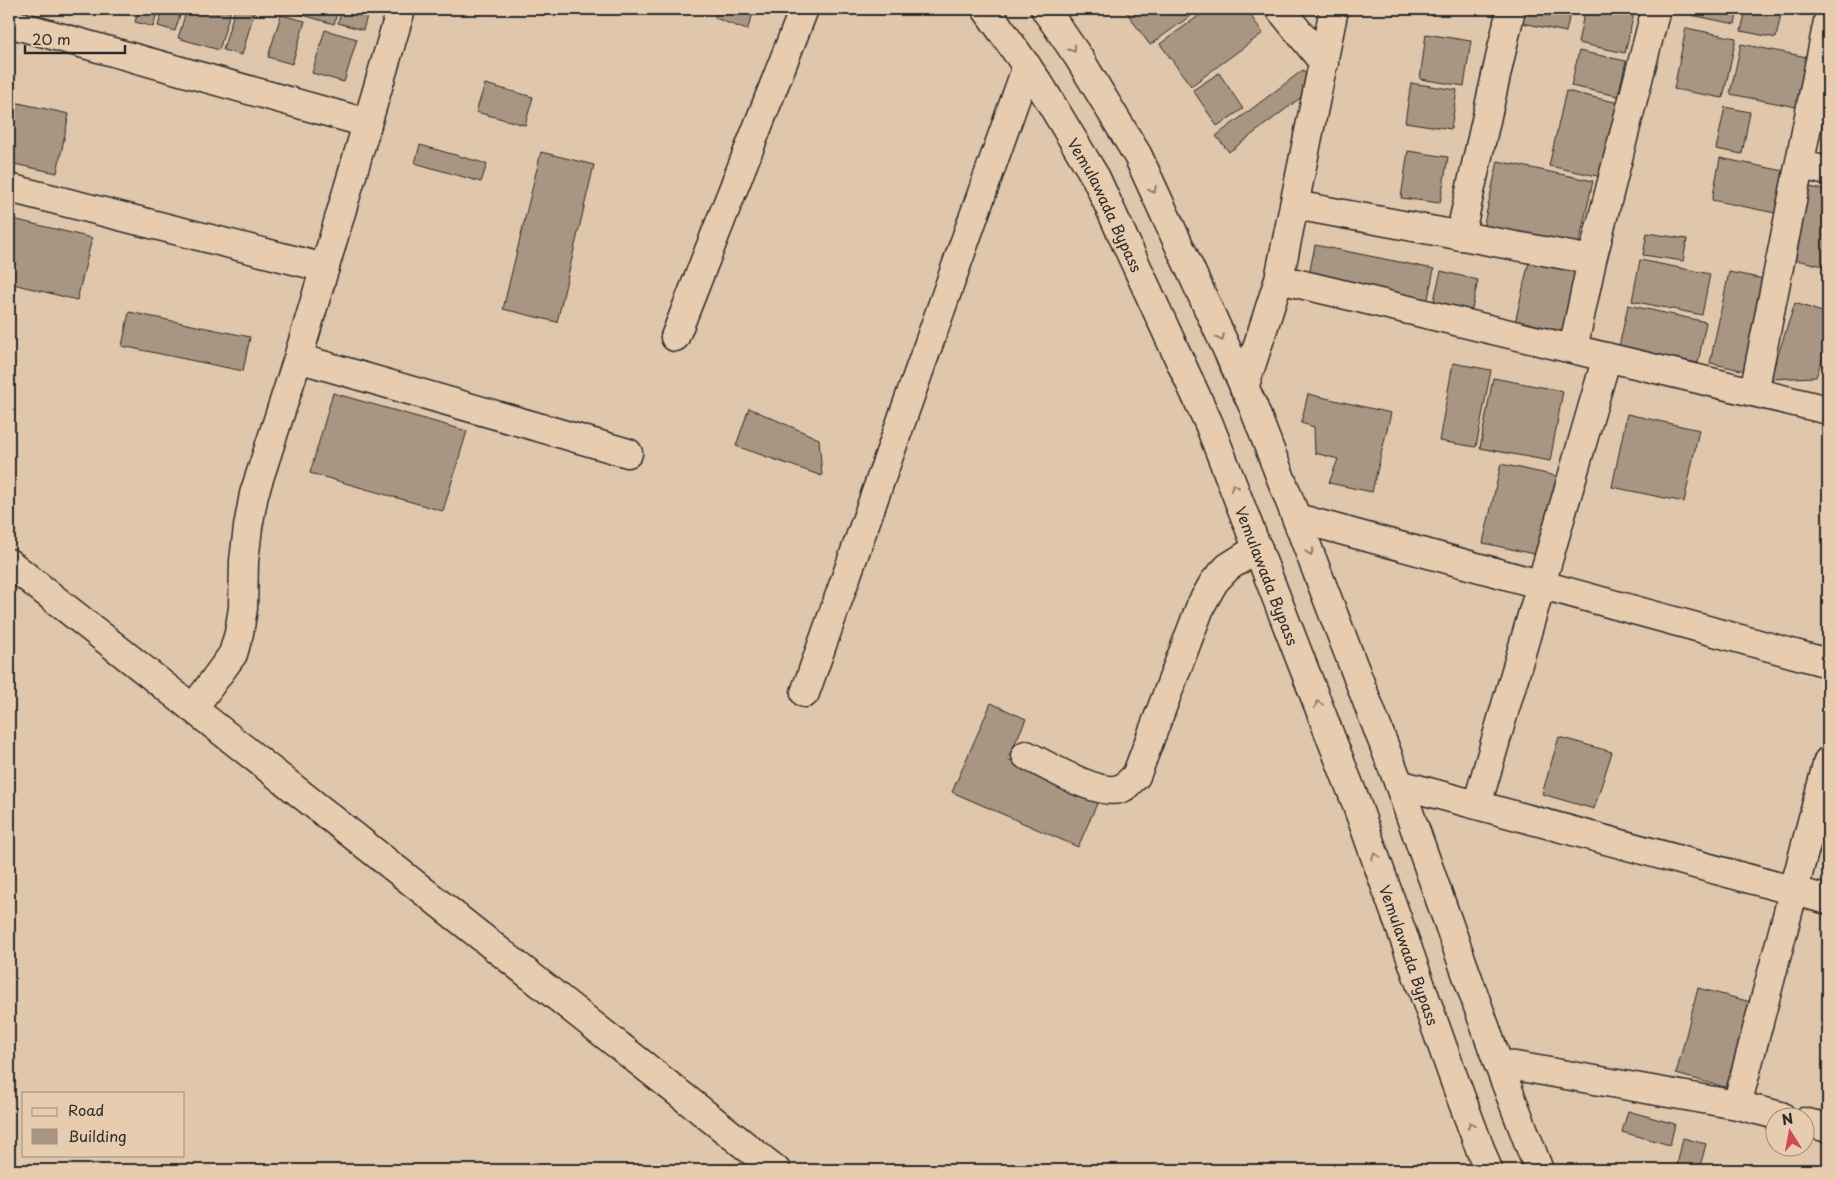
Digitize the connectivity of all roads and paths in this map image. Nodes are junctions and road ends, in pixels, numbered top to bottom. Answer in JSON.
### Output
{"nodes":[{"id":1,"x":401,"y":9,"type":"edge"},
{"id":2,"x":804,"y":9,"type":"edge"},
{"id":3,"x":986,"y":9,"type":"edge"},
{"id":4,"x":1045,"y":9,"type":"edge"},
{"id":5,"x":1280,"y":9,"type":"edge"},
{"id":6,"x":1334,"y":9,"type":"edge"},
{"id":7,"x":1511,"y":9,"type":"edge"},
{"id":8,"x":1656,"y":9,"type":"edge"},
{"id":9,"x":1828,"y":21,"type":"edge"},
{"id":10,"x":9,"y":23,"type":"edge"},
{"id":11,"x":1324,"y":63,"type":"junction"},
{"id":12,"x":1027,"y":66,"type":"junction"},
{"id":13,"x":367,"y":124,"type":"junction"},
{"id":14,"x":1800,"y":165,"type":"junction"},
{"id":15,"x":1828,"y":171,"type":"edge"},
{"id":16,"x":9,"y":188,"type":"edge"},
{"id":17,"x":1295,"y":205,"type":"junction"},
{"id":18,"x":1460,"y":236,"type":"junction"},
{"id":19,"x":1592,"y":260,"type":"junction"},
{"id":20,"x":325,"y":268,"type":"junction"},
{"id":21,"x":1279,"y":279,"type":"junction"},
{"id":22,"x":674,"y":337,"type":"dead end"},
{"id":23,"x":1573,"y":349,"type":"junction"},
{"id":24,"x":1608,"y":357,"type":"junction"},
{"id":25,"x":298,"y":358,"type":"junction"},
{"id":26,"x":1244,"y":388,"type":"junction"},
{"id":27,"x":1754,"y":392,"type":"junction"},
{"id":28,"x":1828,"y":410,"type":"edge"},
{"id":29,"x":628,"y":453,"type":"dead end"},
{"id":30,"x":1297,"y":518,"type":"junction"},
{"id":31,"x":1258,"y":548,"type":"junction"},
{"id":32,"x":9,"y":563,"type":"edge"},
{"id":33,"x":1542,"y":585,"type":"junction"},
{"id":34,"x":1828,"y":663,"type":"edge"},
{"id":35,"x":805,"y":693,"type":"dead end"},
{"id":36,"x":193,"y":709,"type":"junction"},
{"id":37,"x":1026,"y":755,"type":"dead end"},
{"id":38,"x":1828,"y":761,"type":"edge"},
{"id":39,"x":1399,"y":784,"type":"junction"},
{"id":40,"x":1477,"y":805,"type":"junction"},
{"id":41,"x":1794,"y":891,"type":"junction"},
{"id":42,"x":1828,"y":900,"type":"edge"},
{"id":43,"x":1498,"y":1063,"type":"junction"},
{"id":44,"x":1737,"y":1105,"type":"junction"},
{"id":45,"x":1764,"y":1112,"type":"edge"},
{"id":46,"x":1814,"y":1124,"type":"edge"},
{"id":47,"x":1828,"y":1128,"type":"edge"},
{"id":48,"x":776,"y":1170,"type":"edge"},
{"id":49,"x":1488,"y":1170,"type":"edge"},
{"id":50,"x":1539,"y":1170,"type":"edge"}],
"edges":[{"from":1,"to":13,"type":"street"},
{"from":2,"to":22,"type":"street"},
{"from":3,"to":12,"type":"street","name":"Vemulawada Bypass"},
{"from":4,"to":26,"type":"street","one_way":true},
{"from":5,"to":11,"type":"street"},
{"from":6,"to":11,"type":"street"},
{"from":7,"to":18,"type":"street"},
{"from":8,"to":19,"type":"street"},
{"from":9,"to":14,"type":"street"},
{"from":10,"to":13,"type":"street"},
{"from":11,"to":17,"type":"street"},
{"from":31,"to":12,"type":"street","name":"Vemulawada Bypass","one_way":true},
{"from":12,"to":35,"type":"street"},
{"from":13,"to":20,"type":"street"},
{"from":14,"to":15,"type":"street"},
{"from":14,"to":27,"type":"street"},
{"from":16,"to":20,"type":"street"},
{"from":17,"to":18,"type":"street"},
{"from":17,"to":21,"type":"street"},
{"from":18,"to":19,"type":"street"},
{"from":19,"to":23,"type":"street"},
{"from":20,"to":25,"type":"street"},
{"from":21,"to":23,"type":"street"},
{"from":21,"to":26,"type":"street"},
{"from":23,"to":24,"type":"street"},
{"from":24,"to":27,"type":"street"},
{"from":24,"to":33,"type":"street"},
{"from":25,"to":29,"type":"street"},
{"from":25,"to":36,"type":"street"},
{"from":26,"to":30,"type":"street"},
{"from":27,"to":28,"type":"street"},
{"from":30,"to":33,"type":"street"},
{"from":30,"to":39,"type":"street","one_way":true},
{"from":31,"to":37,"type":"street"},
{"from":49,"to":31,"type":"street","name":"Vemulawada Bypass","one_way":true},
{"from":32,"to":36,"type":"street"},
{"from":33,"to":34,"type":"street"},
{"from":33,"to":40,"type":"street"},
{"from":36,"to":48,"type":"street"},
{"from":38,"to":41,"type":"street"},
{"from":39,"to":40,"type":"street"},
{"from":39,"to":43,"type":"street"},
{"from":40,"to":41,"type":"street"},
{"from":41,"to":42,"type":"street"},
{"from":41,"to":44,"type":"street"},
{"from":43,"to":44,"type":"street"},
{"from":43,"to":50,"type":"street"},
{"from":44,"to":45,"type":"street"},
{"from":46,"to":47,"type":"street"}]}
